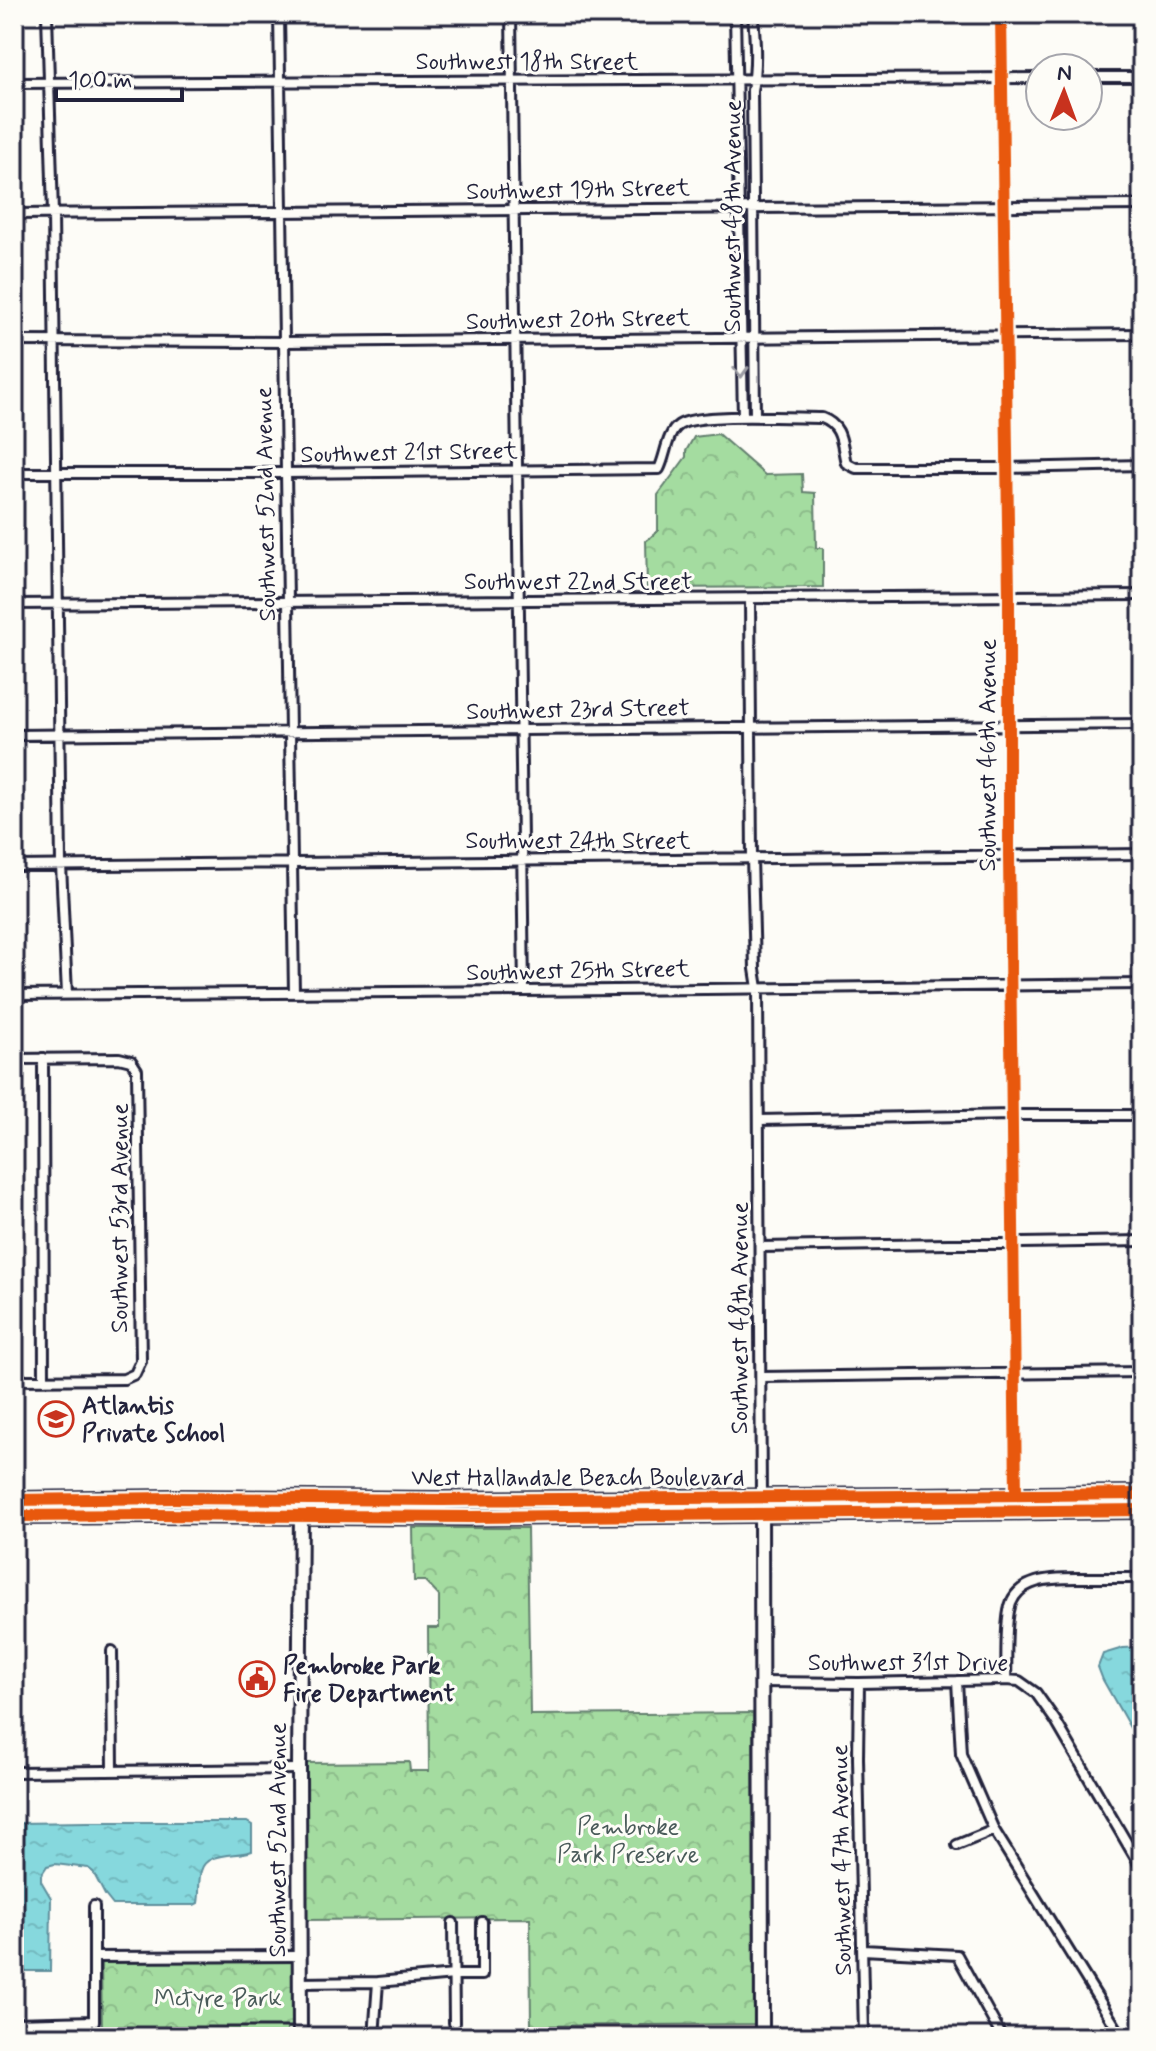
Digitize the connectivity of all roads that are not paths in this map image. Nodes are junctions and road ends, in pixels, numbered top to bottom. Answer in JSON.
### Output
{"nodes":[{"id":1,"x":47,"y":14,"type":"edge"},
{"id":2,"x":279,"y":14,"type":"edge"},
{"id":3,"x":511,"y":14,"type":"edge"},
{"id":4,"x":735,"y":14,"type":"edge"},
{"id":5,"x":753,"y":14,"type":"edge"},
{"id":6,"x":1001,"y":14,"type":"edge"},
{"id":7,"x":1104,"y":77,"type":"edge"},
{"id":8,"x":1142,"y":77,"type":"edge"},
{"id":9,"x":1002,"y":78,"type":"junction"},
{"id":10,"x":1024,"y":78,"type":"edge"},
{"id":11,"x":737,"y":79,"type":"junction"},
{"id":12,"x":754,"y":79,"type":"junction"},
{"id":13,"x":511,"y":82,"type":"junction"},
{"id":14,"x":14,"y":83,"type":"edge"},
{"id":15,"x":48,"y":83,"type":"junction"},
{"id":16,"x":280,"y":83,"type":"junction"},
{"id":17,"x":1142,"y":205,"type":"edge"},
{"id":18,"x":1003,"y":206,"type":"junction"},
{"id":19,"x":739,"y":207,"type":"junction"},
{"id":20,"x":753,"y":207,"type":"junction"},
{"id":21,"x":514,"y":210,"type":"junction"},
{"id":22,"x":282,"y":212,"type":"junction"},
{"id":23,"x":14,"y":214,"type":"edge"},
{"id":24,"x":53,"y":214,"type":"junction"},
{"id":25,"x":1142,"y":334,"type":"edge"},
{"id":26,"x":1005,"y":336,"type":"junction"},
{"id":27,"x":740,"y":338,"type":"junction"},
{"id":28,"x":755,"y":338,"type":"junction"},
{"id":29,"x":516,"y":340,"type":"junction"},
{"id":30,"x":14,"y":341,"type":"edge"},
{"id":31,"x":55,"y":341,"type":"junction"},
{"id":32,"x":285,"y":342,"type":"junction"},
{"id":33,"x":743,"y":417,"type":"junction"},
{"id":34,"x":755,"y":417,"type":"junction"},
{"id":35,"x":1142,"y":465,"type":"edge"},
{"id":36,"x":1006,"y":468,"type":"junction"},
{"id":37,"x":518,"y":470,"type":"junction"},
{"id":38,"x":14,"y":473,"type":"edge"},
{"id":39,"x":55,"y":473,"type":"junction"},
{"id":40,"x":286,"y":473,"type":"junction"},
{"id":41,"x":1142,"y":595,"type":"edge"},
{"id":42,"x":1009,"y":597,"type":"junction"},
{"id":43,"x":750,"y":600,"type":"junction"},
{"id":44,"x":519,"y":601,"type":"junction"},
{"id":45,"x":288,"y":603,"type":"junction"},
{"id":46,"x":14,"y":604,"type":"edge"},
{"id":47,"x":57,"y":604,"type":"junction"},
{"id":48,"x":1142,"y":724,"type":"edge"},
{"id":49,"x":1009,"y":725,"type":"junction"},
{"id":50,"x":752,"y":727,"type":"junction"},
{"id":51,"x":521,"y":730,"type":"junction"},
{"id":52,"x":290,"y":733,"type":"junction"},
{"id":53,"x":14,"y":735,"type":"edge"},
{"id":54,"x":59,"y":735,"type":"junction"},
{"id":55,"x":1142,"y":854,"type":"edge"},
{"id":56,"x":1009,"y":855,"type":"junction"},
{"id":57,"x":752,"y":858,"type":"junction"},
{"id":58,"x":522,"y":860,"type":"junction"},
{"id":59,"x":292,"y":862,"type":"junction"},
{"id":60,"x":61,"y":865,"type":"junction"},
{"id":61,"x":14,"y":866,"type":"edge"},
{"id":62,"x":1142,"y":984,"type":"edge"},
{"id":63,"x":1011,"y":985,"type":"junction"},
{"id":64,"x":758,"y":988,"type":"junction"},
{"id":65,"x":524,"y":991,"type":"junction"},
{"id":66,"x":294,"y":993,"type":"junction"},
{"id":67,"x":67,"y":994,"type":"junction"},
{"id":68,"x":14,"y":995,"type":"edge"},
{"id":69,"x":43,"y":1058,"type":"junction"},
{"id":70,"x":14,"y":1059,"type":"edge"},
{"id":71,"x":1012,"y":1115,"type":"junction"},
{"id":72,"x":1142,"y":1115,"type":"edge"},
{"id":73,"x":760,"y":1120,"type":"junction"},
{"id":74,"x":1142,"y":1241,"type":"edge"},
{"id":75,"x":1014,"y":1242,"type":"junction"},
{"id":76,"x":761,"y":1247,"type":"junction"},
{"id":77,"x":1142,"y":1372,"type":"edge"},
{"id":78,"x":1015,"y":1373,"type":"junction"},
{"id":79,"x":761,"y":1377,"type":"junction"},
{"id":80,"x":14,"y":1380,"type":"edge"},
{"id":81,"x":44,"y":1380,"type":"junction"},
{"id":82,"x":1100,"y":1494,"type":"junction"},
{"id":83,"x":1142,"y":1494,"type":"edge"},
{"id":84,"x":1016,"y":1495,"type":"junction"},
{"id":85,"x":302,"y":1499,"type":"junction"},
{"id":86,"x":14,"y":1500,"type":"edge"},
{"id":87,"x":442,"y":1500,"type":"junction"},
{"id":88,"x":762,"y":1505,"type":"junction"},
{"id":89,"x":1142,"y":1510,"type":"edge"},
{"id":90,"x":1019,"y":1511,"type":"junction"},
{"id":91,"x":920,"y":1513,"type":"junction"},
{"id":92,"x":301,"y":1515,"type":"junction"},
{"id":93,"x":14,"y":1516,"type":"edge"},
{"id":94,"x":470,"y":1517,"type":"junction"},
{"id":95,"x":1142,"y":1578,"type":"edge"},
{"id":96,"x":112,"y":1651,"type":"dead end"},
{"id":97,"x":1006,"y":1680,"type":"junction"},
{"id":98,"x":957,"y":1681,"type":"junction"},
{"id":99,"x":762,"y":1682,"type":"junction"},
{"id":100,"x":859,"y":1683,"type":"junction"},
{"id":101,"x":299,"y":1769,"type":"junction"},
{"id":102,"x":113,"y":1771,"type":"junction"},
{"id":103,"x":14,"y":1772,"type":"edge"},
{"id":104,"x":994,"y":1830,"type":"junction"},
{"id":105,"x":957,"y":1845,"type":"dead end"},
{"id":106,"x":1142,"y":1869,"type":"edge"},
{"id":107,"x":94,"y":1906,"type":"dead end"},
{"id":108,"x":482,"y":1922,"type":"dead end"},
{"id":109,"x":453,"y":1923,"type":"dead end"},
{"id":110,"x":863,"y":1950,"type":"junction"},
{"id":111,"x":299,"y":1956,"type":"junction"},
{"id":112,"x":94,"y":1957,"type":"junction"},
{"id":113,"x":454,"y":1975,"type":"junction"},
{"id":114,"x":378,"y":1982,"type":"junction"},
{"id":115,"x":299,"y":1983,"type":"junction"},
{"id":116,"x":14,"y":2023,"type":"edge"},
{"id":117,"x":454,"y":2023,"type":"dead end"},
{"id":118,"x":300,"y":2037,"type":"edge"},
{"id":119,"x":374,"y":2037,"type":"edge"},
{"id":120,"x":762,"y":2037,"type":"edge"},
{"id":121,"x":864,"y":2037,"type":"edge"},
{"id":122,"x":1002,"y":2037,"type":"edge"},
{"id":123,"x":1122,"y":2037,"type":"edge"}],
"edges":[{"from":1,"to":15,"type":"street"},
{"from":2,"to":16,"type":"street","name":"Southwest 52nd Avenue"},
{"from":3,"to":13,"type":"street"},
{"from":4,"to":11,"type":"street","name":"Southwest 48th Avenue"},
{"from":5,"to":12,"type":"street","name":"Southwest 48th Avenue"},
{"from":6,"to":9,"type":"street","name":"Southwest 46th Avenue"},
{"from":7,"to":8,"type":"street"},
{"from":9,"to":10,"type":"street","name":"Southwest 18th Street"},
{"from":9,"to":12,"type":"street","name":"Southwest 18th Street"},
{"from":9,"to":18,"type":"street","name":"Southwest 46th Avenue"},
{"from":11,"to":12,"type":"street","name":"Southwest 18th Street"},
{"from":11,"to":13,"type":"street","name":"Southwest 18th Street"},
{"from":11,"to":19,"type":"street","name":"Southwest 48th Avenue"},
{"from":12,"to":20,"type":"street","name":"Southwest 48th Avenue"},
{"from":13,"to":16,"type":"street","name":"Southwest 18th Street"},
{"from":13,"to":21,"type":"street"},
{"from":14,"to":15,"type":"street","name":"Southwest 18th Street"},
{"from":15,"to":16,"type":"street","name":"Southwest 18th Street"},
{"from":15,"to":24,"type":"street"},
{"from":16,"to":22,"type":"street","name":"Southwest 52nd Avenue"},
{"from":17,"to":18,"type":"street","name":"Southwest 19th Street"},
{"from":18,"to":20,"type":"street","name":"Southwest 19th Street"},
{"from":18,"to":26,"type":"street","name":"Southwest 46th Avenue"},
{"from":19,"to":20,"type":"street","name":"Southwest 19th Street"},
{"from":19,"to":21,"type":"street","name":"Southwest 19th Street"},
{"from":19,"to":27,"type":"street","name":"Southwest 48th Avenue"},
{"from":20,"to":28,"type":"street","name":"Southwest 48th Avenue"},
{"from":21,"to":22,"type":"street","name":"Southwest 19th Street"},
{"from":21,"to":29,"type":"street"},
{"from":22,"to":24,"type":"street","name":"Southwest 19th Street"},
{"from":22,"to":32,"type":"street","name":"Southwest 52nd Avenue"},
{"from":23,"to":24,"type":"street","name":"Southwest 19th Street"},
{"from":24,"to":31,"type":"street"},
{"from":25,"to":26,"type":"street","name":"Southwest 20th Street"},
{"from":26,"to":28,"type":"street","name":"Southwest 20th Street"},
{"from":26,"to":36,"type":"street","name":"Southwest 46th Avenue"},
{"from":27,"to":28,"type":"street","name":"Southwest 20th Street"},
{"from":27,"to":29,"type":"street","name":"Southwest 20th Street"},
{"from":27,"to":33,"type":"street","name":"Southwest 48th Avenue","one_way":true},
{"from":28,"to":34,"type":"street","name":"Southwest 48th Avenue"},
{"from":29,"to":32,"type":"street","name":"Southwest 20th Street"},
{"from":29,"to":37,"type":"street"},
{"from":30,"to":31,"type":"street","name":"Southwest 20th Street"},
{"from":31,"to":32,"type":"street","name":"Southwest 20th Street"},
{"from":31,"to":39,"type":"street"},
{"from":32,"to":40,"type":"street","name":"Southwest 52nd Avenue"},
{"from":33,"to":34,"type":"street"},
{"from":33,"to":37,"type":"street","name":"Southwest 21st Street"},
{"from":34,"to":36,"type":"street"},
{"from":35,"to":36,"type":"street"},
{"from":36,"to":42,"type":"street","name":"Southwest 46th Avenue"},
{"from":37,"to":40,"type":"street","name":"Southwest 21st Street"},
{"from":37,"to":44,"type":"street"},
{"from":38,"to":39,"type":"street","name":"Southwest 21st Street"},
{"from":39,"to":40,"type":"street","name":"Southwest 21st Street"},
{"from":39,"to":47,"type":"street"},
{"from":40,"to":45,"type":"street","name":"Southwest 52nd Avenue"},
{"from":41,"to":42,"type":"street","name":"Southwest 22nd Street"},
{"from":42,"to":43,"type":"street","name":"Southwest 22nd Street"},
{"from":42,"to":49,"type":"street","name":"Southwest 46th Avenue"},
{"from":43,"to":44,"type":"street","name":"Southwest 22nd Street"},
{"from":43,"to":50,"type":"street","name":"Southwest 48th Avenue"},
{"from":44,"to":45,"type":"street","name":"Southwest 22nd Street"},
{"from":44,"to":51,"type":"street"},
{"from":45,"to":47,"type":"street","name":"Southwest 22nd Street"},
{"from":45,"to":52,"type":"street","name":"Southwest 52nd Avenue"},
{"from":46,"to":47,"type":"street","name":"Southwest 22nd Street"},
{"from":47,"to":54,"type":"street"},
{"from":48,"to":49,"type":"street","name":"Southwest 23rd Street"},
{"from":49,"to":50,"type":"street","name":"Southwest 23rd Street"},
{"from":49,"to":56,"type":"street","name":"Southwest 46th Avenue"},
{"from":50,"to":51,"type":"street","name":"Southwest 23rd Street"},
{"from":50,"to":57,"type":"street","name":"Southwest 48th Avenue"},
{"from":51,"to":52,"type":"street","name":"Southwest 23rd Street"},
{"from":51,"to":58,"type":"street"},
{"from":52,"to":54,"type":"street","name":"Southwest 23rd Street"},
{"from":52,"to":59,"type":"street","name":"Southwest 52nd Avenue"},
{"from":53,"to":54,"type":"street","name":"Southwest 23rd Street"},
{"from":54,"to":60,"type":"street"},
{"from":55,"to":56,"type":"street","name":"Southwest 24th Street"},
{"from":56,"to":57,"type":"street","name":"Southwest 24th Street"},
{"from":56,"to":63,"type":"street","name":"Southwest 46th Avenue"},
{"from":57,"to":58,"type":"street","name":"Southwest 24th Street"},
{"from":57,"to":64,"type":"street","name":"Southwest 48th Avenue"},
{"from":58,"to":59,"type":"street","name":"Southwest 24th Street"},
{"from":58,"to":65,"type":"street"},
{"from":59,"to":60,"type":"street","name":"Southwest 24th Street"},
{"from":59,"to":66,"type":"street","name":"Southwest 52nd Avenue"},
{"from":60,"to":61,"type":"street","name":"Southwest 24th Street"},
{"from":60,"to":67,"type":"street"},
{"from":62,"to":63,"type":"street","name":"Southwest 25th Street"},
{"from":63,"to":64,"type":"street","name":"Southwest 25th Street"},
{"from":63,"to":71,"type":"street","name":"Southwest 46th Avenue"},
{"from":64,"to":65,"type":"street","name":"Southwest 25th Street"},
{"from":64,"to":73,"type":"street","name":"Southwest 48th Avenue"},
{"from":65,"to":66,"type":"street","name":"Southwest 25th Street"},
{"from":66,"to":67,"type":"street","name":"Southwest 25th Street"},
{"from":67,"to":68,"type":"street","name":"Southwest 25th Street"},
{"from":69,"to":70,"type":"street"},
{"from":69,"to":81,"type":"street"},
{"from":69,"to":81,"type":"street","name":"Southwest 53rd Avenue"},
{"from":71,"to":72,"type":"street"},
{"from":71,"to":73,"type":"street"},
{"from":71,"to":75,"type":"street","name":"Southwest 46th Avenue"},
{"from":73,"to":76,"type":"street","name":"Southwest 48th Avenue"},
{"from":74,"to":75,"type":"street"},
{"from":75,"to":76,"type":"street"},
{"from":75,"to":78,"type":"street","name":"Southwest 46th Avenue"},
{"from":76,"to":79,"type":"street","name":"Southwest 48th Avenue"},
{"from":77,"to":78,"type":"street"},
{"from":78,"to":79,"type":"street"},
{"from":78,"to":84,"type":"street","name":"Southwest 46th Avenue"},
{"from":79,"to":88,"type":"street","name":"Southwest 48th Avenue"},
{"from":80,"to":81,"type":"street"},
{"from":82,"to":83,"type":"main road","name":"West Hallandale Beach Boulevard"},
{"from":82,"to":84,"type":"main road","name":"West Hallandale Beach Boulevard"},
{"from":82,"to":90,"type":"main road"},
{"from":84,"to":88,"type":"main road","name":"West Hallandale Beach Boulevard"},
{"from":84,"to":91,"type":"main road"},
{"from":85,"to":86,"type":"main road","name":"West Hallandale Beach Boulevard"},
{"from":85,"to":87,"type":"main road","name":"West Hallandale Beach Boulevard"},
{"from":85,"to":92,"type":"street","name":"Southwest 52nd Avenue"},
{"from":87,"to":88,"type":"main road","name":"West Hallandale Beach Boulevard"},
{"from":87,"to":94,"type":"main road"},
{"from":88,"to":91,"type":"main road","name":"West Hallandale Beach Boulevard"},
{"from":88,"to":94,"type":"main road","name":"West Hallandale Beach Boulevard"},
{"from":88,"to":99,"type":"street","name":"Southwest 48th Avenue"},
{"from":89,"to":90,"type":"main road","name":"West Hallandale Beach Boulevard"},
{"from":90,"to":91,"type":"main road","name":"West Hallandale Beach Boulevard"},
{"from":92,"to":93,"type":"main road","name":"West Hallandale Beach Boulevard"},
{"from":92,"to":94,"type":"main road","name":"West Hallandale Beach Boulevard"},
{"from":92,"to":101,"type":"street","name":"Southwest 52nd Avenue"},
{"from":95,"to":97,"type":"street"},
{"from":96,"to":102,"type":"street"},
{"from":97,"to":98,"type":"street","name":"Southwest 31st Drive"},
{"from":97,"to":106,"type":"street","name":"Southwest 31st Drive"},
{"from":98,"to":100,"type":"street","name":"Southwest 31st Drive"},
{"from":98,"to":104,"type":"street"},
{"from":99,"to":100,"type":"street","name":"Southwest 31st Drive"},
{"from":99,"to":120,"type":"street","name":"Southwest 48th Avenue"},
{"from":100,"to":110,"type":"street","name":"Southwest 47th Avenue"},
{"from":101,"to":102,"type":"street"},
{"from":101,"to":111,"type":"street","name":"Southwest 52nd Avenue"},
{"from":102,"to":103,"type":"street"},
{"from":104,"to":105,"type":"street"},
{"from":104,"to":123,"type":"street"},
{"from":107,"to":112,"type":"street"},
{"from":108,"to":113,"type":"street"},
{"from":109,"to":113,"type":"street"},
{"from":110,"to":121,"type":"street","name":"Southwest 47th Avenue"},
{"from":110,"to":122,"type":"street"},
{"from":111,"to":112,"type":"street"},
{"from":111,"to":115,"type":"street","name":"Southwest 52nd Avenue"},
{"from":112,"to":116,"type":"street"},
{"from":113,"to":114,"type":"street"},
{"from":113,"to":117,"type":"street"},
{"from":114,"to":115,"type":"street"},
{"from":114,"to":119,"type":"street"},
{"from":115,"to":118,"type":"street","name":"Southwest 52nd Avenue"}]}
